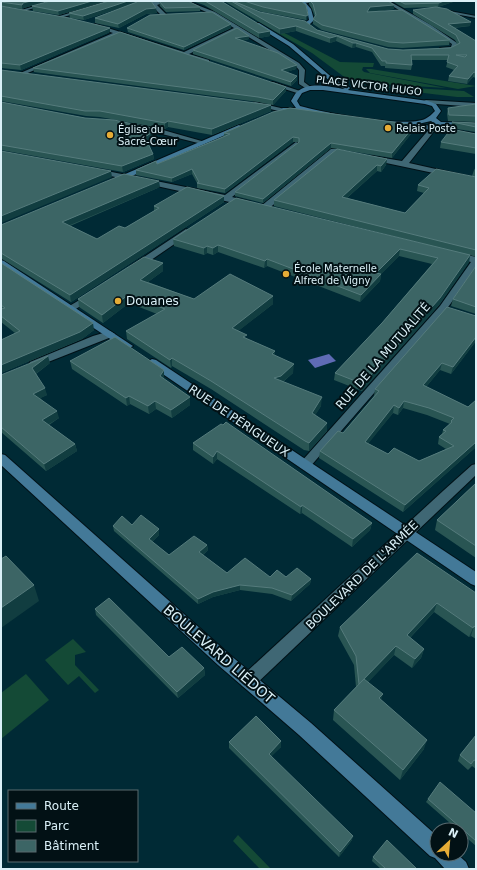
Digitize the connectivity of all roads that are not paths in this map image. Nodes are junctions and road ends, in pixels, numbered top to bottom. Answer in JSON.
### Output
{"nodes":[{"id":1,"x":57,"y":1,"type":"edge"},
{"id":2,"x":116,"y":1,"type":"edge"},
{"id":3,"x":183,"y":1,"type":"edge"},
{"id":4,"x":313,"y":1,"type":"edge"},
{"id":5,"x":386,"y":1,"type":"edge"},
{"id":6,"x":150,"y":2,"type":"edge"},
{"id":7,"x":303,"y":2,"type":"edge"},
{"id":8,"x":14,"y":10,"type":"edge"},
{"id":9,"x":416,"y":10,"type":"edge"},
{"id":10,"x":429,"y":10,"type":"edge"},
{"id":11,"x":20,"y":11,"type":"junction"},
{"id":12,"x":402,"y":11,"type":"junction"},
{"id":13,"x":390,"y":12,"type":"edge"},
{"id":14,"x":213,"y":13,"type":"junction"},
{"id":15,"x":36,"y":14,"type":"edge"},
{"id":16,"x":200,"y":14,"type":"edge"},
{"id":17,"x":172,"y":15,"type":"edge"},
{"id":18,"x":51,"y":16,"type":"edge"},
{"id":19,"x":154,"y":16,"type":"edge"},
{"id":20,"x":165,"y":16,"type":"junction"},
{"id":21,"x":58,"y":17,"type":"junction"},
{"id":22,"x":476,"y":17,"type":"edge"},
{"id":23,"x":96,"y":19,"type":"edge"},
{"id":24,"x":70,"y":20,"type":"edge"},
{"id":25,"x":288,"y":21,"type":"edge"},
{"id":26,"x":307,"y":24,"type":"junction"},
{"id":27,"x":129,"y":27,"type":"edge"},
{"id":28,"x":237,"y":28,"type":"junction"},
{"id":29,"x":313,"y":28,"type":"edge"},
{"id":30,"x":120,"y":32,"type":"junction"},
{"id":31,"x":286,"y":46,"type":"junction"},
{"id":32,"x":268,"y":47,"type":"junction"},
{"id":33,"x":438,"y":49,"type":"edge"},
{"id":34,"x":186,"y":53,"type":"junction"},
{"id":35,"x":214,"y":64,"type":"edge"},
{"id":36,"x":316,"y":75,"type":"dead end"},
{"id":37,"x":36,"y":76,"type":"edge"},
{"id":38,"x":266,"y":82,"type":"edge"},
{"id":39,"x":308,"y":88,"type":"junction"},
{"id":40,"x":300,"y":92,"type":"junction"},
{"id":41,"x":368,"y":94,"type":"junction"},
{"id":42,"x":426,"y":102,"type":"junction"},
{"id":43,"x":250,"y":104,"type":"edge"},
{"id":44,"x":476,"y":105,"type":"edge"},
{"id":45,"x":281,"y":109,"type":"junction"},
{"id":46,"x":309,"y":110,"type":"junction"},
{"id":47,"x":434,"y":116,"type":"junction"},
{"id":48,"x":388,"y":122,"type":"junction"},
{"id":49,"x":248,"y":123,"type":"edge"},
{"id":50,"x":476,"y":124,"type":"edge"},
{"id":51,"x":130,"y":126,"type":"edge"},
{"id":52,"x":436,"y":126,"type":"junction"},
{"id":53,"x":476,"y":136,"type":"edge"},
{"id":54,"x":202,"y":142,"type":"junction"},
{"id":55,"x":296,"y":144,"type":"edge"},
{"id":56,"x":338,"y":152,"type":"edge"},
{"id":57,"x":364,"y":156,"type":"edge"},
{"id":58,"x":404,"y":164,"type":"junction"},
{"id":59,"x":86,"y":169,"type":"edge"},
{"id":60,"x":124,"y":176,"type":"junction"},
{"id":61,"x":476,"y":180,"type":"edge"},
{"id":62,"x":103,"y":185,"type":"edge"},
{"id":63,"x":230,"y":199,"type":"junction"},
{"id":64,"x":221,"y":209,"type":"edge"},
{"id":65,"x":195,"y":226,"type":"edge"},
{"id":66,"x":450,"y":254,"type":"edge"},
{"id":67,"x":476,"y":260,"type":"edge"},
{"id":68,"x":1,"y":263,"type":"edge"},
{"id":69,"x":130,"y":270,"type":"edge"},
{"id":70,"x":97,"y":292,"type":"edge"},
{"id":71,"x":71,"y":308,"type":"junction"},
{"id":72,"x":443,"y":308,"type":"junction"},
{"id":73,"x":456,"y":312,"type":"edge"},
{"id":74,"x":110,"y":334,"type":"junction"},
{"id":75,"x":22,"y":369,"type":"edge"},
{"id":76,"x":1,"y":458,"type":"edge"},
{"id":77,"x":305,"y":465,"type":"junction"},
{"id":78,"x":476,"y":468,"type":"edge"},
{"id":79,"x":405,"y":532,"type":"junction"},
{"id":80,"x":476,"y":580,"type":"edge"},
{"id":81,"x":248,"y":681,"type":"junction"},
{"id":82,"x":429,"y":842,"type":"edge"},
{"id":83,"x":452,"y":862,"type":"edge"},
{"id":84,"x":459,"y":869,"type":"edge"}],
"edges":[{"from":1,"to":11,"type":"street"},
{"from":2,"to":21,"type":"street"},
{"from":3,"to":14,"type":"street"},
{"from":4,"to":7,"type":"street"},
{"from":5,"to":12,"type":"street"},
{"from":6,"to":20,"type":"street"},
{"from":7,"to":26,"type":"main road"},
{"from":8,"to":11,"type":"street"},
{"from":9,"to":12,"type":"street"},
{"from":10,"to":22,"type":"street"},
{"from":11,"to":15,"type":"street"},
{"from":12,"to":13,"type":"street"},
{"from":12,"to":33,"type":"street"},
{"from":14,"to":16,"type":"street"},
{"from":14,"to":28,"type":"street"},
{"from":17,"to":20,"type":"street"},
{"from":18,"to":21,"type":"street"},
{"from":19,"to":20,"type":"street"},
{"from":21,"to":24,"type":"street"},
{"from":23,"to":30,"type":"street"},
{"from":25,"to":26,"type":"main road"},
{"from":26,"to":29,"type":"street"},
{"from":27,"to":30,"type":"street"},
{"from":28,"to":32,"type":"street"},
{"from":28,"to":34,"type":"street"},
{"from":30,"to":34,"type":"street"},
{"from":30,"to":37,"type":"street"},
{"from":31,"to":32,"type":"street"},
{"from":31,"to":36,"type":"main road"},
{"from":31,"to":41,"type":"main road"},
{"from":32,"to":39,"type":"street"},
{"from":34,"to":35,"type":"street"},
{"from":38,"to":40,"type":"street"},
{"from":39,"to":40,"type":"main road","name":"PLACE VICTOR HUGO"},
{"from":39,"to":41,"type":"main road","name":"PLACE VICTOR HUGO"},
{"from":40,"to":45,"type":"main road"},
{"from":40,"to":46,"type":"main road","name":"PLACE VICTOR HUGO"},
{"from":41,"to":42,"type":"main road","name":"PLACE VICTOR HUGO"},
{"from":42,"to":44,"type":"street"},
{"from":42,"to":47,"type":"main road","name":"PLACE VICTOR HUGO"},
{"from":43,"to":45,"type":"street"},
{"from":44,"to":47,"type":"street"},
{"from":45,"to":46,"type":"main road"},
{"from":46,"to":48,"type":"main road","name":"PLACE VICTOR HUGO"},
{"from":47,"to":48,"type":"main road","name":"PLACE VICTOR HUGO"},
{"from":47,"to":52,"type":"main road"},
{"from":48,"to":52,"type":"main road"},
{"from":49,"to":54,"type":"main road"},
{"from":50,"to":52,"type":"main road"},
{"from":51,"to":54,"type":"street"},
{"from":52,"to":53,"type":"street"},
{"from":52,"to":58,"type":"street"},
{"from":54,"to":60,"type":"main road"},
{"from":55,"to":63,"type":"street"},
{"from":56,"to":63,"type":"street"},
{"from":57,"to":58,"type":"street"},
{"from":58,"to":61,"type":"street"},
{"from":59,"to":60,"type":"street"},
{"from":60,"to":62,"type":"main road"},
{"from":60,"to":63,"type":"street"},
{"from":63,"to":64,"type":"street"},
{"from":65,"to":69,"type":"street"},
{"from":66,"to":67,"type":"street"},
{"from":67,"to":72,"type":"street","name":"RUE DE LA MUTUALITÉ"},
{"from":68,"to":71,"type":"main road","name":"RUE DE PÉRIGUEUX"},
{"from":70,"to":71,"type":"street"},
{"from":71,"to":74,"type":"main road","name":"RUE DE PÉRIGUEUX"},
{"from":72,"to":73,"type":"street"},
{"from":72,"to":77,"type":"street","name":"RUE DE LA MUTUALITÉ"},
{"from":74,"to":75,"type":"street"},
{"from":74,"to":77,"type":"main road","name":"RUE DE PÉRIGUEUX"},
{"from":76,"to":81,"type":"main road","name":"BOULEVARD LIÉDOT"},
{"from":77,"to":79,"type":"main road","name":"RUE DE PÉRIGUEUX"},
{"from":78,"to":79,"type":"street","name":"BOULEVARD DE L'ARMÉE"},
{"from":79,"to":80,"type":"main road","name":"RUE DE PÉRIGUEUX"},
{"from":79,"to":81,"type":"street","name":"BOULEVARD DE L'ARMÉE"},
{"from":81,"to":82,"type":"main road","name":"BOULEVARD LIÉDOT"},
{"from":83,"to":84,"type":"main road"}]}
